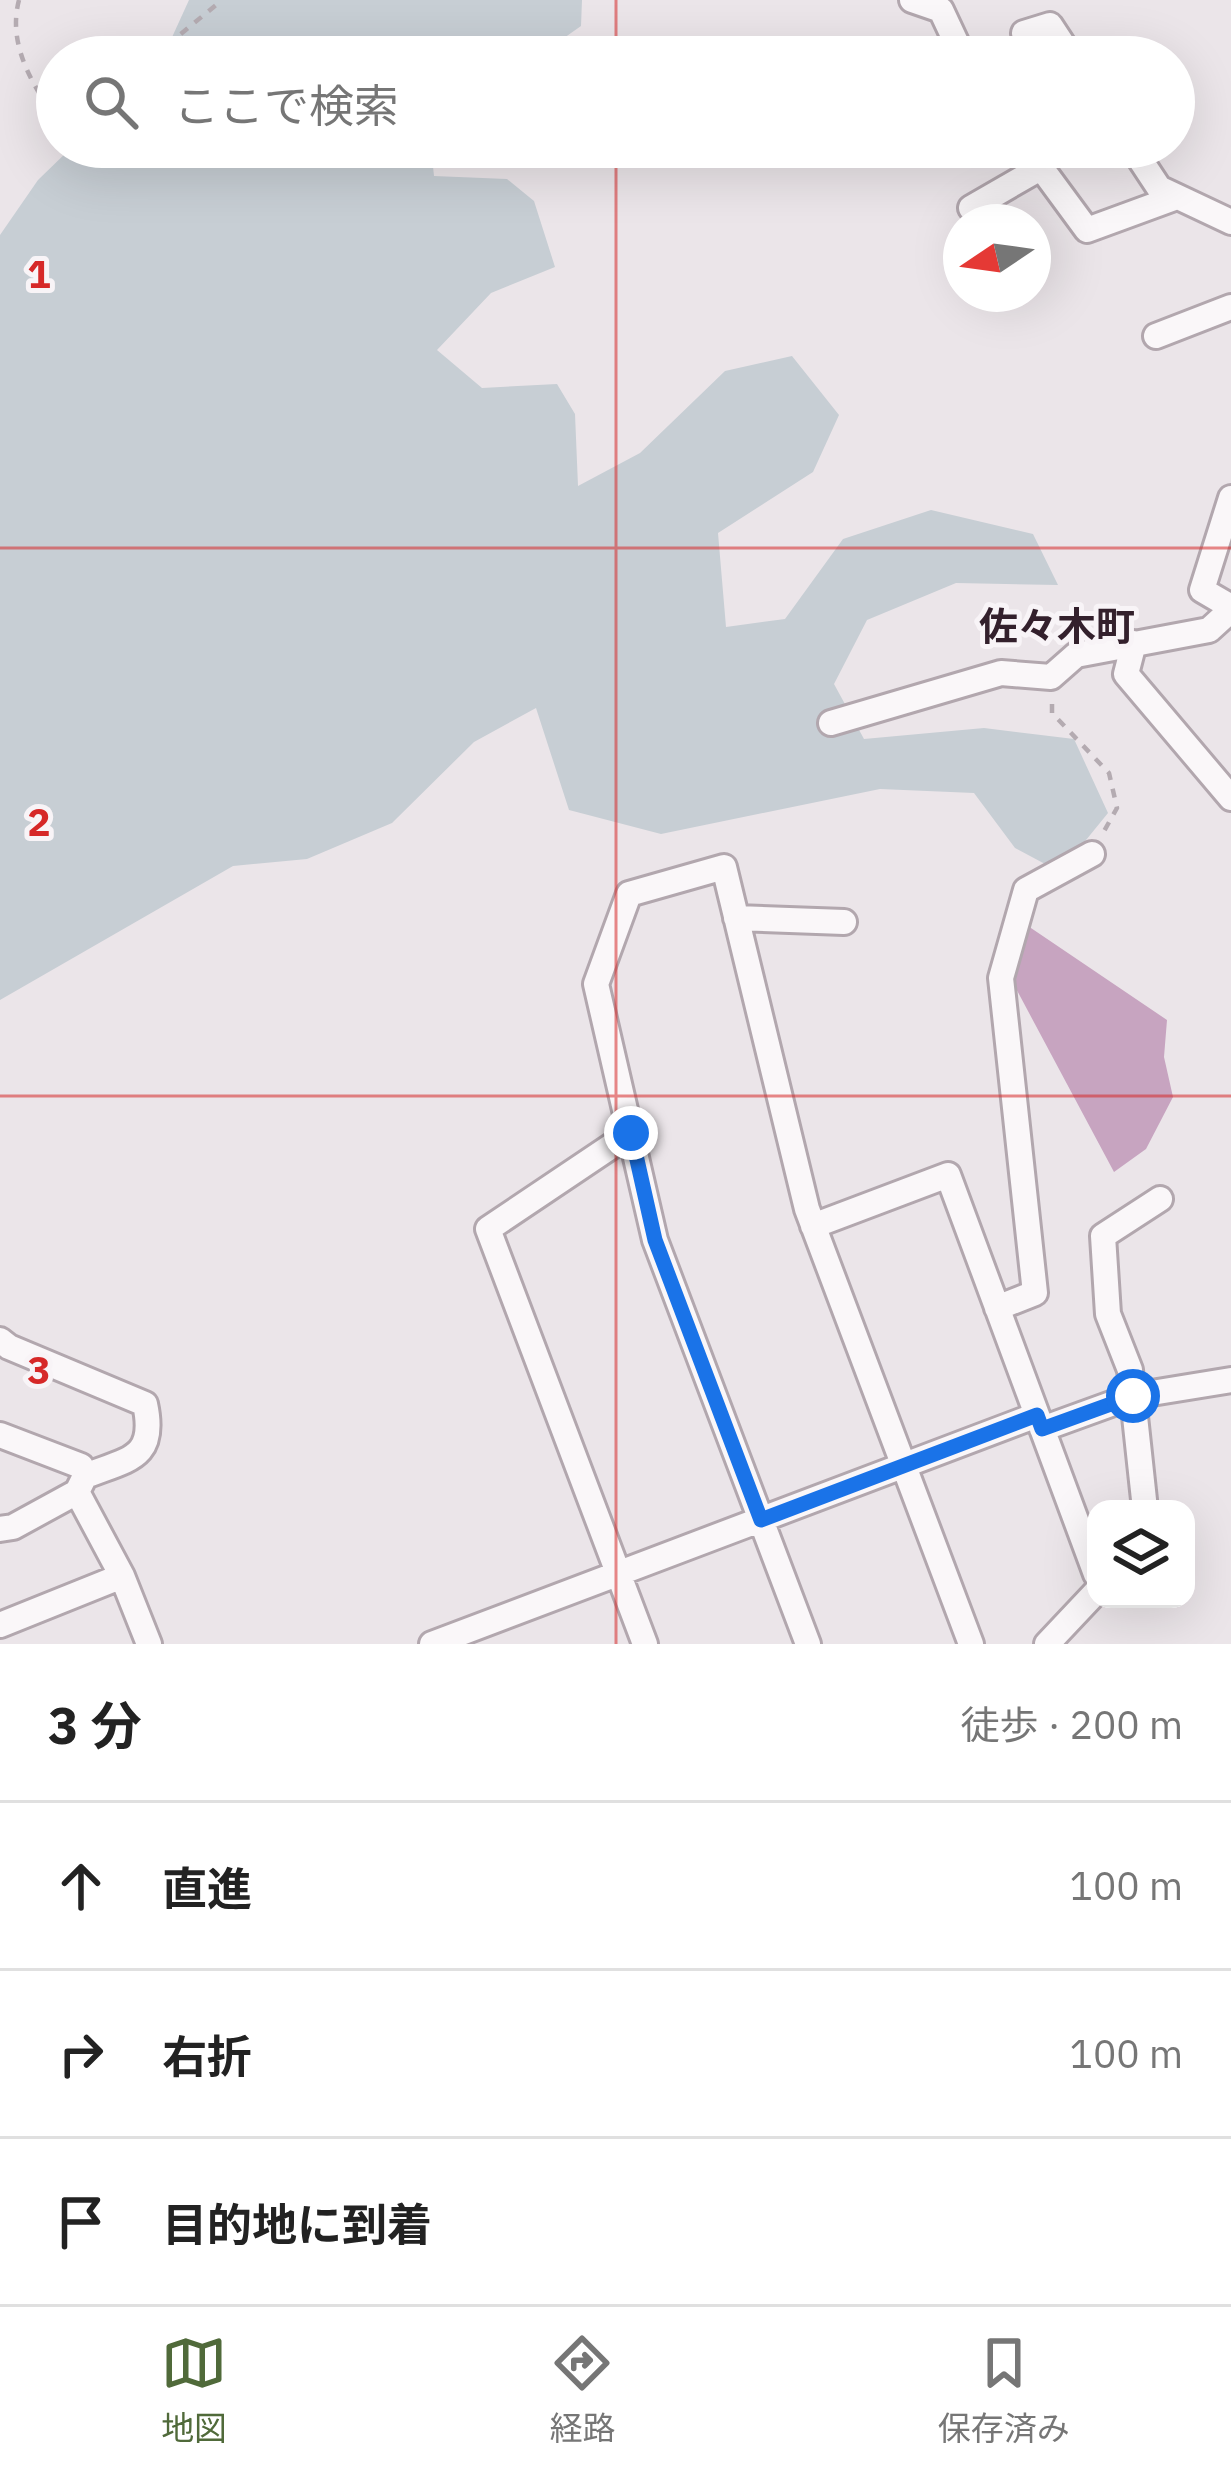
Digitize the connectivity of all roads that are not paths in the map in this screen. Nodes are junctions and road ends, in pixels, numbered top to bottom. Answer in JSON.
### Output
{"nodes":[{"id":1,"x":912,"y":0,"type":"edge"},
{"id":2,"x":1024,"y":33,"type":"dead end"},
{"id":3,"x":953,"y":36,"type":"edge"},
{"id":4,"x":1057,"y":36,"type":"edge"},
{"id":5,"x":1020,"y":168,"type":"edge"},
{"id":6,"x":1042,"y":168,"type":"edge"},
{"id":7,"x":1146,"y":168,"type":"edge"},
{"id":8,"x":1178,"y":197,"type":"junction"},
{"id":9,"x":975,"y":204,"type":"edge"},
{"id":10,"x":1231,"y":222,"type":"edge"},
{"id":11,"x":1231,"y":307,"type":"edge"},
{"id":12,"x":1156,"y":336,"type":"dead end"},
{"id":13,"x":1231,"y":498,"type":"edge"},
{"id":14,"x":1231,"y":609,"type":"edge"},
{"id":15,"x":1134,"y":644,"type":"junction"},
{"id":16,"x":831,"y":723,"type":"dead end"},
{"id":17,"x":1231,"y":798,"type":"edge"},
{"id":18,"x":1092,"y":854,"type":"road end"},
{"id":19,"x":736,"y":918,"type":"junction"},
{"id":20,"x":844,"y":922,"type":"dead end"},
{"id":21,"x":631,"y":1133,"type":"junction"},
{"id":22,"x":1160,"y":1199,"type":"dead end"},
{"id":23,"x":813,"y":1226,"type":"junction"},
{"id":24,"x":997,"y":1308,"type":"junction"},
{"id":25,"x":0,"y":1340,"type":"edge"},
{"id":26,"x":1231,"y":1380,"type":"edge"},
{"id":27,"x":1133,"y":1396,"type":"junction"},
{"id":28,"x":1039,"y":1422,"type":"junction"},
{"id":29,"x":0,"y":1435,"type":"edge"},
{"id":30,"x":904,"y":1466,"type":"junction"},
{"id":31,"x":81,"y":1484,"type":"junction"},
{"id":32,"x":1144,"y":1500,"type":"edge"},
{"id":33,"x":761,"y":1520,"type":"junction"},
{"id":34,"x":0,"y":1528,"type":"edge"},
{"id":35,"x":1087,"y":1550,"type":"edge"},
{"id":36,"x":618,"y":1574,"type":"junction"},
{"id":37,"x":122,"y":1576,"type":"junction"},
{"id":38,"x":1087,"y":1602,"type":"edge"},
{"id":39,"x":0,"y":1625,"type":"edge"},
{"id":40,"x":149,"y":1644,"type":"edge"},
{"id":41,"x":432,"y":1644,"type":"edge"},
{"id":42,"x":645,"y":1644,"type":"edge"},
{"id":43,"x":808,"y":1644,"type":"edge"},
{"id":44,"x":971,"y":1644,"type":"edge"},
{"id":45,"x":1047,"y":1644,"type":"edge"}],
"edges":[{"from":1,"to":3,"type":"street"},
{"from":2,"to":4,"type":"street"},
{"from":5,"to":9,"type":"street"},
{"from":6,"to":8,"type":"street"},
{"from":7,"to":8,"type":"street"},
{"from":8,"to":10,"type":"street"},
{"from":11,"to":12,"type":"street"},
{"from":13,"to":14,"type":"street"},
{"from":14,"to":15,"type":"street"},
{"from":15,"to":16,"type":"street"},
{"from":15,"to":17,"type":"street"},
{"from":18,"to":24,"type":"street"},
{"from":19,"to":20,"type":"street"},
{"from":19,"to":21,"type":"street"},
{"from":19,"to":23,"type":"street"},
{"from":21,"to":33,"type":"street"},
{"from":21,"to":36,"type":"street"},
{"from":22,"to":27,"type":"street"},
{"from":23,"to":24,"type":"street"},
{"from":23,"to":30,"type":"street"},
{"from":24,"to":28,"type":"street"},
{"from":25,"to":31,"type":"street"},
{"from":26,"to":27,"type":"street"},
{"from":27,"to":28,"type":"street"},
{"from":27,"to":32,"type":"street"},
{"from":28,"to":30,"type":"street"},
{"from":28,"to":35,"type":"street"},
{"from":29,"to":31,"type":"street"},
{"from":30,"to":33,"type":"street"},
{"from":30,"to":44,"type":"street"},
{"from":31,"to":34,"type":"street"},
{"from":31,"to":37,"type":"street"},
{"from":33,"to":36,"type":"street"},
{"from":33,"to":43,"type":"street"},
{"from":36,"to":41,"type":"street"},
{"from":36,"to":42,"type":"street"},
{"from":37,"to":39,"type":"street"},
{"from":37,"to":40,"type":"street"},
{"from":38,"to":45,"type":"street"}]}
